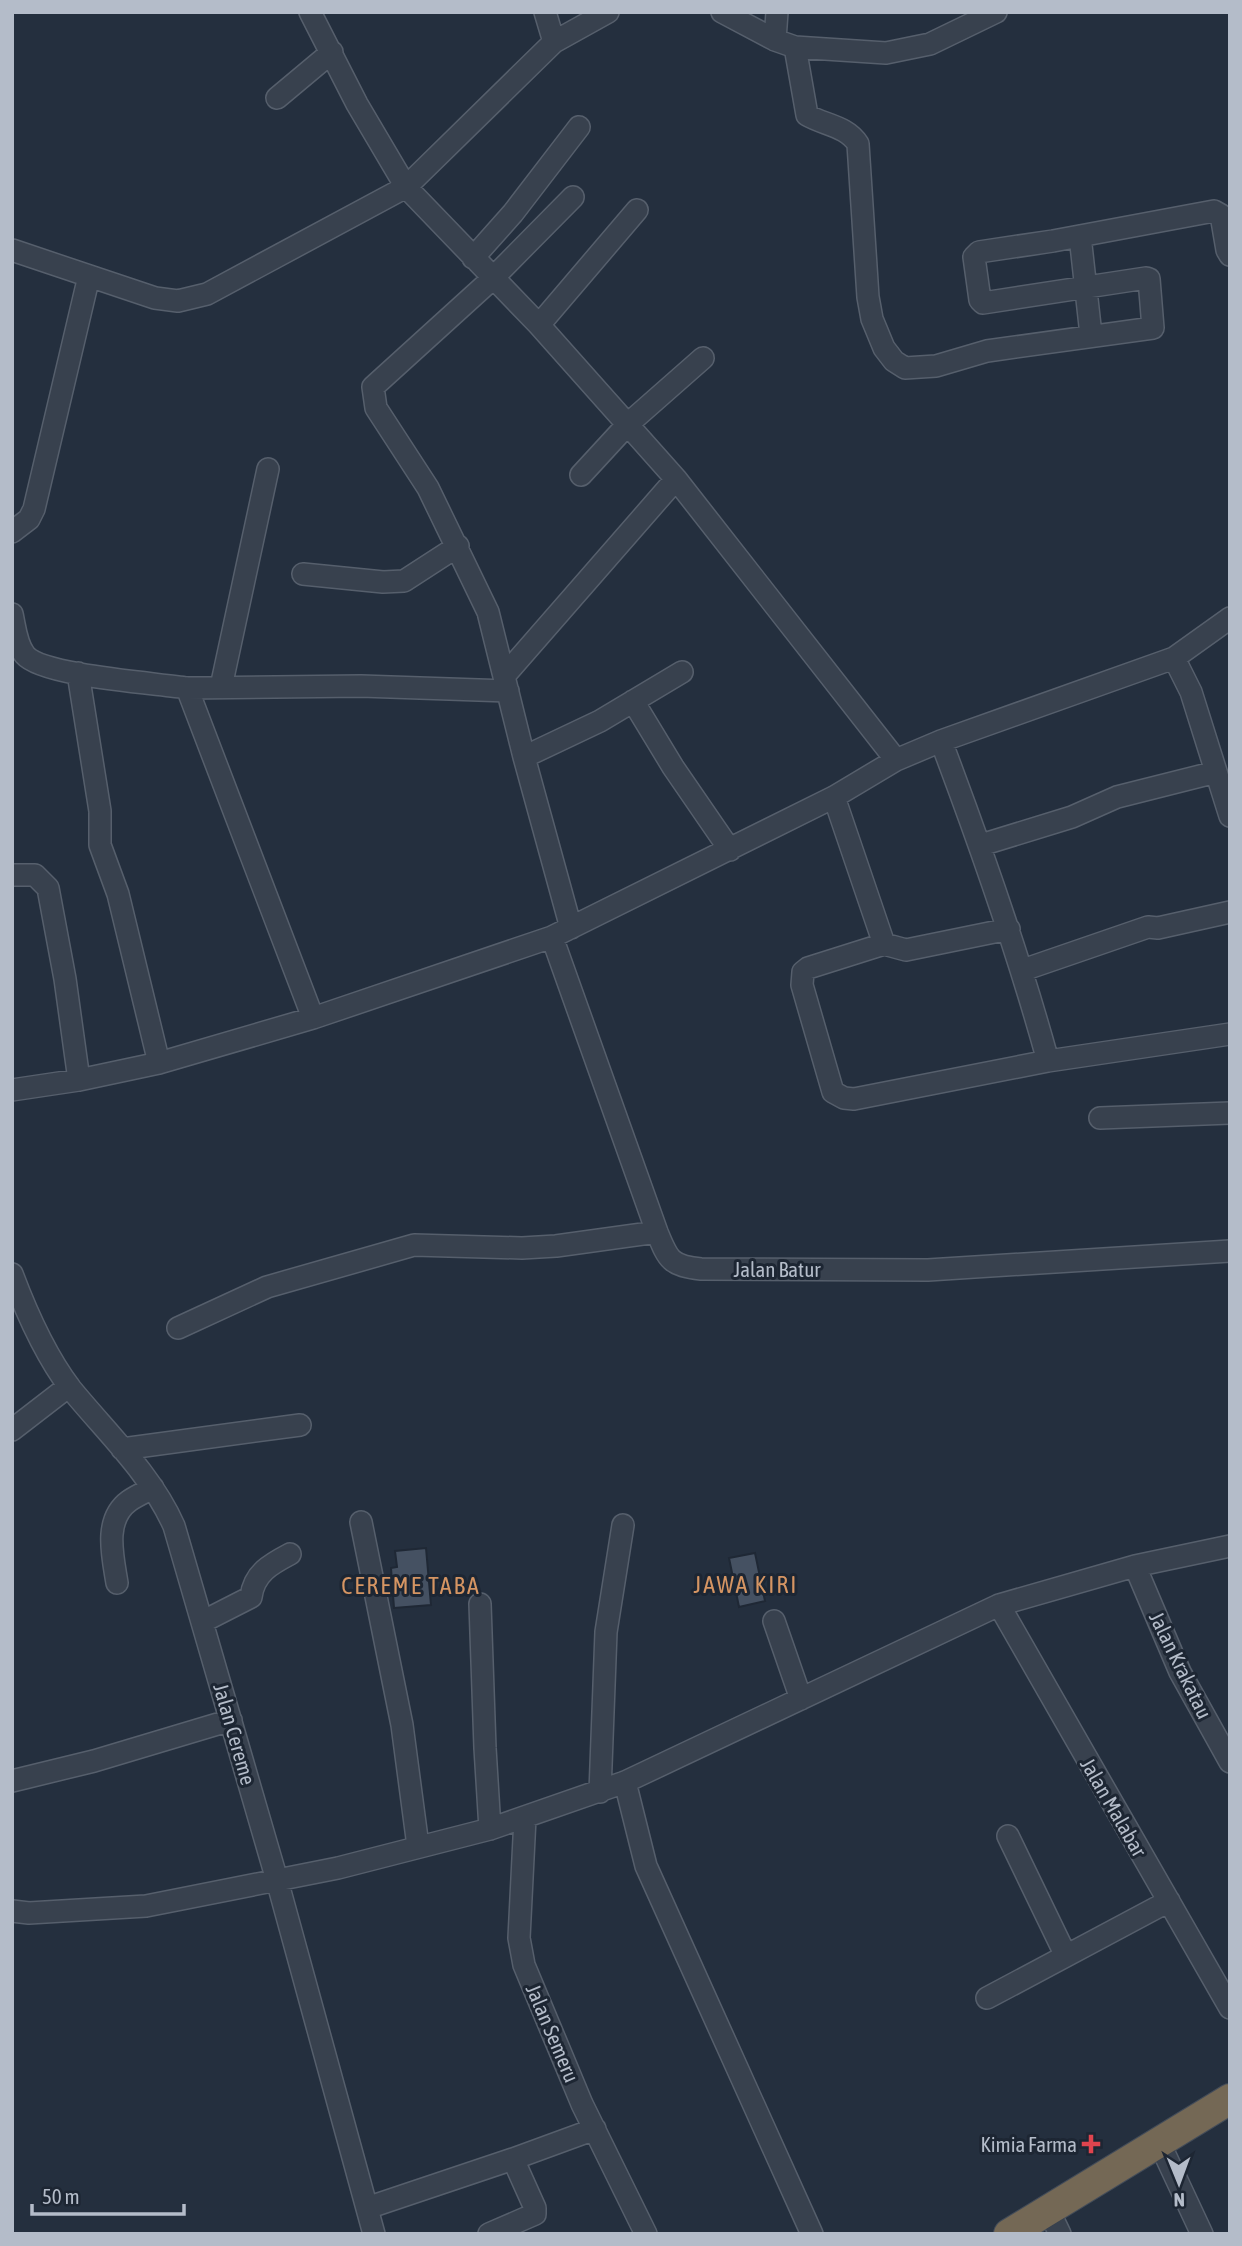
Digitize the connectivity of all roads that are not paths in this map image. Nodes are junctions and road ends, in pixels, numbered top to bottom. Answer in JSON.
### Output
{"nodes":[{"id":1,"x":545,"y":12,"type":"edge"},
{"id":2,"x":608,"y":12,"type":"edge"},
{"id":3,"x":722,"y":12,"type":"edge"},
{"id":4,"x":777,"y":12,"type":"edge"},
{"id":5,"x":996,"y":12,"type":"edge"},
{"id":6,"x":318,"y":15,"type":"edge"},
{"id":7,"x":775,"y":40,"type":"junction"},
{"id":8,"x":554,"y":42,"type":"junction"},
{"id":9,"x":795,"y":47,"type":"junction"},
{"id":10,"x":332,"y":52,"type":"junction"},
{"id":11,"x":276,"y":98,"type":"dead end"},
{"id":12,"x":579,"y":127,"type":"dead end"},
{"id":13,"x":406,"y":187,"type":"junction"},
{"id":14,"x":573,"y":197,"type":"dead end"},
{"id":15,"x":637,"y":210,"type":"dead end"},
{"id":16,"x":1080,"y":236,"type":"junction"},
{"id":17,"x":12,"y":250,"type":"edge"},
{"id":18,"x":1230,"y":256,"type":"edge"},
{"id":19,"x":473,"y":258,"type":"junction"},
{"id":20,"x":89,"y":276,"type":"junction"},
{"id":21,"x":492,"y":279,"type":"junction"},
{"id":22,"x":1086,"y":287,"type":"junction"},
{"id":23,"x":538,"y":325,"type":"junction"},
{"id":24,"x":1091,"y":335,"type":"junction"},
{"id":25,"x":703,"y":358,"type":"dead end"},
{"id":26,"x":628,"y":424,"type":"junction"},
{"id":27,"x":268,"y":469,"type":"dead end"},
{"id":28,"x":581,"y":475,"type":"dead end"},
{"id":29,"x":677,"y":479,"type":"junction"},
{"id":30,"x":12,"y":532,"type":"edge"},
{"id":31,"x":458,"y":546,"type":"junction"},
{"id":32,"x":303,"y":574,"type":"dead end"},
{"id":33,"x":12,"y":614,"type":"edge"},
{"id":34,"x":1230,"y":618,"type":"edge"},
{"id":35,"x":1174,"y":659,"type":"junction"},
{"id":36,"x":682,"y":672,"type":"dead end"},
{"id":37,"x":78,"y":673,"type":"junction"},
{"id":38,"x":506,"y":683,"type":"junction"},
{"id":39,"x":221,"y":687,"type":"junction"},
{"id":40,"x":187,"y":688,"type":"junction"},
{"id":41,"x":633,"y":701,"type":"junction"},
{"id":42,"x":942,"y":741,"type":"junction"},
{"id":43,"x":524,"y":757,"type":"junction"},
{"id":44,"x":896,"y":760,"type":"junction"},
{"id":45,"x":1216,"y":772,"type":"junction"},
{"id":46,"x":834,"y":797,"type":"junction"},
{"id":47,"x":1230,"y":816,"type":"edge"},
{"id":48,"x":981,"y":845,"type":"junction"},
{"id":49,"x":730,"y":850,"type":"junction"},
{"id":50,"x":12,"y":875,"type":"edge"},
{"id":51,"x":1230,"y":912,"type":"edge"},
{"id":52,"x":571,"y":928,"type":"junction"},
{"id":53,"x":1009,"y":929,"type":"junction"},
{"id":54,"x":552,"y":937,"type":"junction"},
{"id":55,"x":884,"y":944,"type":"junction"},
{"id":56,"x":1023,"y":970,"type":"junction"},
{"id":57,"x":313,"y":1018,"type":"junction"},
{"id":58,"x":1230,"y":1034,"type":"edge"},
{"id":59,"x":1048,"y":1062,"type":"junction"},
{"id":60,"x":159,"y":1063,"type":"junction"},
{"id":61,"x":79,"y":1080,"type":"junction"},
{"id":62,"x":12,"y":1090,"type":"edge"},
{"id":63,"x":1230,"y":1113,"type":"edge"},
{"id":64,"x":1100,"y":1118,"type":"dead end"},
{"id":65,"x":657,"y":1232,"type":"junction"},
{"id":66,"x":1230,"y":1251,"type":"edge"},
{"id":67,"x":12,"y":1274,"type":"edge"},
{"id":68,"x":178,"y":1328,"type":"dead end"},
{"id":69,"x":69,"y":1386,"type":"junction"},
{"id":70,"x":300,"y":1425,"type":"dead end"},
{"id":71,"x":12,"y":1430,"type":"edge"},
{"id":72,"x":122,"y":1449,"type":"junction"},
{"id":73,"x":153,"y":1488,"type":"junction"},
{"id":74,"x":361,"y":1522,"type":"dead end"},
{"id":75,"x":623,"y":1525,"type":"dead end"},
{"id":76,"x":1230,"y":1546,"type":"edge"},
{"id":77,"x":290,"y":1554,"type":"dead end"},
{"id":78,"x":1135,"y":1566,"type":"junction"},
{"id":79,"x":117,"y":1583,"type":"dead end"},
{"id":80,"x":481,"y":1604,"type":"dead end"},
{"id":81,"x":999,"y":1605,"type":"junction"},
{"id":82,"x":774,"y":1621,"type":"dead end"},
{"id":83,"x":202,"y":1622,"type":"junction"},
{"id":84,"x":801,"y":1699,"type":"junction"},
{"id":85,"x":231,"y":1720,"type":"junction"},
{"id":86,"x":1230,"y":1762,"type":"edge"},
{"id":87,"x":12,"y":1781,"type":"edge"},
{"id":88,"x":625,"y":1782,"type":"junction"},
{"id":89,"x":600,"y":1792,"type":"junction"},
{"id":90,"x":525,"y":1818,"type":"junction"},
{"id":91,"x":490,"y":1829,"type":"junction"},
{"id":92,"x":1008,"y":1836,"type":"dead end"},
{"id":93,"x":418,"y":1846,"type":"junction"},
{"id":94,"x":277,"y":1880,"type":"junction"},
{"id":95,"x":1169,"y":1901,"type":"junction"},
{"id":96,"x":12,"y":1911,"type":"edge"},
{"id":97,"x":1066,"y":1956,"type":"junction"},
{"id":98,"x":987,"y":1998,"type":"dead end"},
{"id":99,"x":1230,"y":2008,"type":"edge"},
{"id":100,"x":1230,"y":2099,"type":"edge"},
{"id":101,"x":595,"y":2129,"type":"junction"},
{"id":102,"x":1158,"y":2143,"type":"junction"},
{"id":103,"x":513,"y":2159,"type":"junction"},
{"id":104,"x":367,"y":2208,"type":"junction"},
{"id":105,"x":1054,"y":2222,"type":"edge"},
{"id":106,"x":370,"y":2233,"type":"edge"},
{"id":107,"x":489,"y":2234,"type":"edge"},
{"id":108,"x":646,"y":2234,"type":"edge"},
{"id":109,"x":812,"y":2234,"type":"edge"},
{"id":110,"x":1009,"y":2234,"type":"edge"},
{"id":111,"x":1202,"y":2234,"type":"edge"}],
"edges":[{"from":1,"to":8,"type":"street"},
{"from":2,"to":8,"type":"street"},
{"from":3,"to":7,"type":"street"},
{"from":4,"to":7,"type":"street"},
{"from":5,"to":9,"type":"street"},
{"from":6,"to":10,"type":"street"},
{"from":7,"to":9,"type":"street"},
{"from":8,"to":13,"type":"street"},
{"from":9,"to":24,"type":"street"},
{"from":10,"to":11,"type":"street"},
{"from":10,"to":13,"type":"street"},
{"from":12,"to":19,"type":"street"},
{"from":13,"to":19,"type":"street"},
{"from":13,"to":20,"type":"street"},
{"from":14,"to":21,"type":"street"},
{"from":15,"to":23,"type":"street"},
{"from":16,"to":18,"type":"street"},
{"from":16,"to":22,"type":"street"},
{"from":16,"to":22,"type":"street"},
{"from":17,"to":20,"type":"street"},
{"from":19,"to":21,"type":"street"},
{"from":20,"to":30,"type":"street"},
{"from":21,"to":23,"type":"street"},
{"from":21,"to":31,"type":"street"},
{"from":22,"to":24,"type":"street"},
{"from":22,"to":24,"type":"street"},
{"from":23,"to":26,"type":"street"},
{"from":25,"to":26,"type":"street"},
{"from":26,"to":28,"type":"street"},
{"from":26,"to":29,"type":"street"},
{"from":27,"to":39,"type":"street"},
{"from":29,"to":38,"type":"street"},
{"from":29,"to":44,"type":"street"},
{"from":31,"to":32,"type":"street"},
{"from":31,"to":38,"type":"street"},
{"from":33,"to":37,"type":"street"},
{"from":34,"to":35,"type":"street"},
{"from":35,"to":42,"type":"street"},
{"from":35,"to":45,"type":"street"},
{"from":36,"to":41,"type":"street"},
{"from":37,"to":40,"type":"street"},
{"from":37,"to":60,"type":"street"},
{"from":38,"to":39,"type":"street"},
{"from":38,"to":43,"type":"street"},
{"from":39,"to":40,"type":"street"},
{"from":40,"to":57,"type":"street"},
{"from":41,"to":43,"type":"street"},
{"from":41,"to":49,"type":"street"},
{"from":42,"to":44,"type":"street"},
{"from":42,"to":48,"type":"street"},
{"from":43,"to":52,"type":"street"},
{"from":44,"to":46,"type":"street"},
{"from":45,"to":47,"type":"street"},
{"from":45,"to":48,"type":"street"},
{"from":46,"to":49,"type":"street"},
{"from":46,"to":55,"type":"street"},
{"from":48,"to":53,"type":"street"},
{"from":49,"to":52,"type":"street"},
{"from":50,"to":61,"type":"street"},
{"from":51,"to":56,"type":"street"},
{"from":52,"to":54,"type":"street"},
{"from":53,"to":55,"type":"street"},
{"from":53,"to":56,"type":"street"},
{"from":54,"to":57,"type":"street"},
{"from":54,"to":65,"type":"street","name":"Jalan Batur"},
{"from":55,"to":59,"type":"street"},
{"from":56,"to":59,"type":"street"},
{"from":57,"to":60,"type":"street"},
{"from":58,"to":59,"type":"street"},
{"from":60,"to":61,"type":"street"},
{"from":61,"to":62,"type":"street"},
{"from":63,"to":64,"type":"street"},
{"from":65,"to":66,"type":"street","name":"Jalan Batur"},
{"from":65,"to":68,"type":"street"},
{"from":67,"to":69,"type":"street","name":"Jalan Cereme"},
{"from":69,"to":71,"type":"street"},
{"from":69,"to":72,"type":"street","name":"Jalan Cereme"},
{"from":70,"to":72,"type":"street"},
{"from":72,"to":73,"type":"street","name":"Jalan Cereme"},
{"from":73,"to":79,"type":"street"},
{"from":73,"to":83,"type":"street","name":"Jalan Cereme"},
{"from":74,"to":93,"type":"street"},
{"from":75,"to":89,"type":"street"},
{"from":76,"to":78,"type":"street"},
{"from":77,"to":83,"type":"street"},
{"from":78,"to":81,"type":"street"},
{"from":78,"to":86,"type":"street","name":"Jalan Krakatau"},
{"from":80,"to":91,"type":"street"},
{"from":81,"to":84,"type":"street"},
{"from":81,"to":95,"type":"street","name":"Jalan Malabar"},
{"from":82,"to":84,"type":"street"},
{"from":83,"to":85,"type":"street","name":"Jalan Cereme"},
{"from":84,"to":88,"type":"street"},
{"from":85,"to":87,"type":"street"},
{"from":85,"to":94,"type":"street","name":"Jalan Cereme"},
{"from":88,"to":89,"type":"street"},
{"from":88,"to":109,"type":"street"},
{"from":89,"to":90,"type":"street"},
{"from":90,"to":91,"type":"street"},
{"from":90,"to":101,"type":"street","name":"Jalan Semeru"},
{"from":91,"to":93,"type":"street"},
{"from":92,"to":97,"type":"street"},
{"from":93,"to":94,"type":"street"},
{"from":94,"to":96,"type":"street"},
{"from":94,"to":104,"type":"street","name":"Jalan Cereme"},
{"from":95,"to":97,"type":"street"},
{"from":95,"to":99,"type":"street","name":"Jalan Malabar"},
{"from":97,"to":98,"type":"street"},
{"from":100,"to":102,"type":"highway"},
{"from":101,"to":103,"type":"street"},
{"from":101,"to":108,"type":"street","name":"Jalan Semeru"},
{"from":102,"to":105,"type":"highway"},
{"from":102,"to":111,"type":"street"},
{"from":103,"to":104,"type":"street"},
{"from":103,"to":107,"type":"street"},
{"from":104,"to":106,"type":"street","name":"Jalan Cereme"},
{"from":105,"to":110,"type":"highway"}]}
